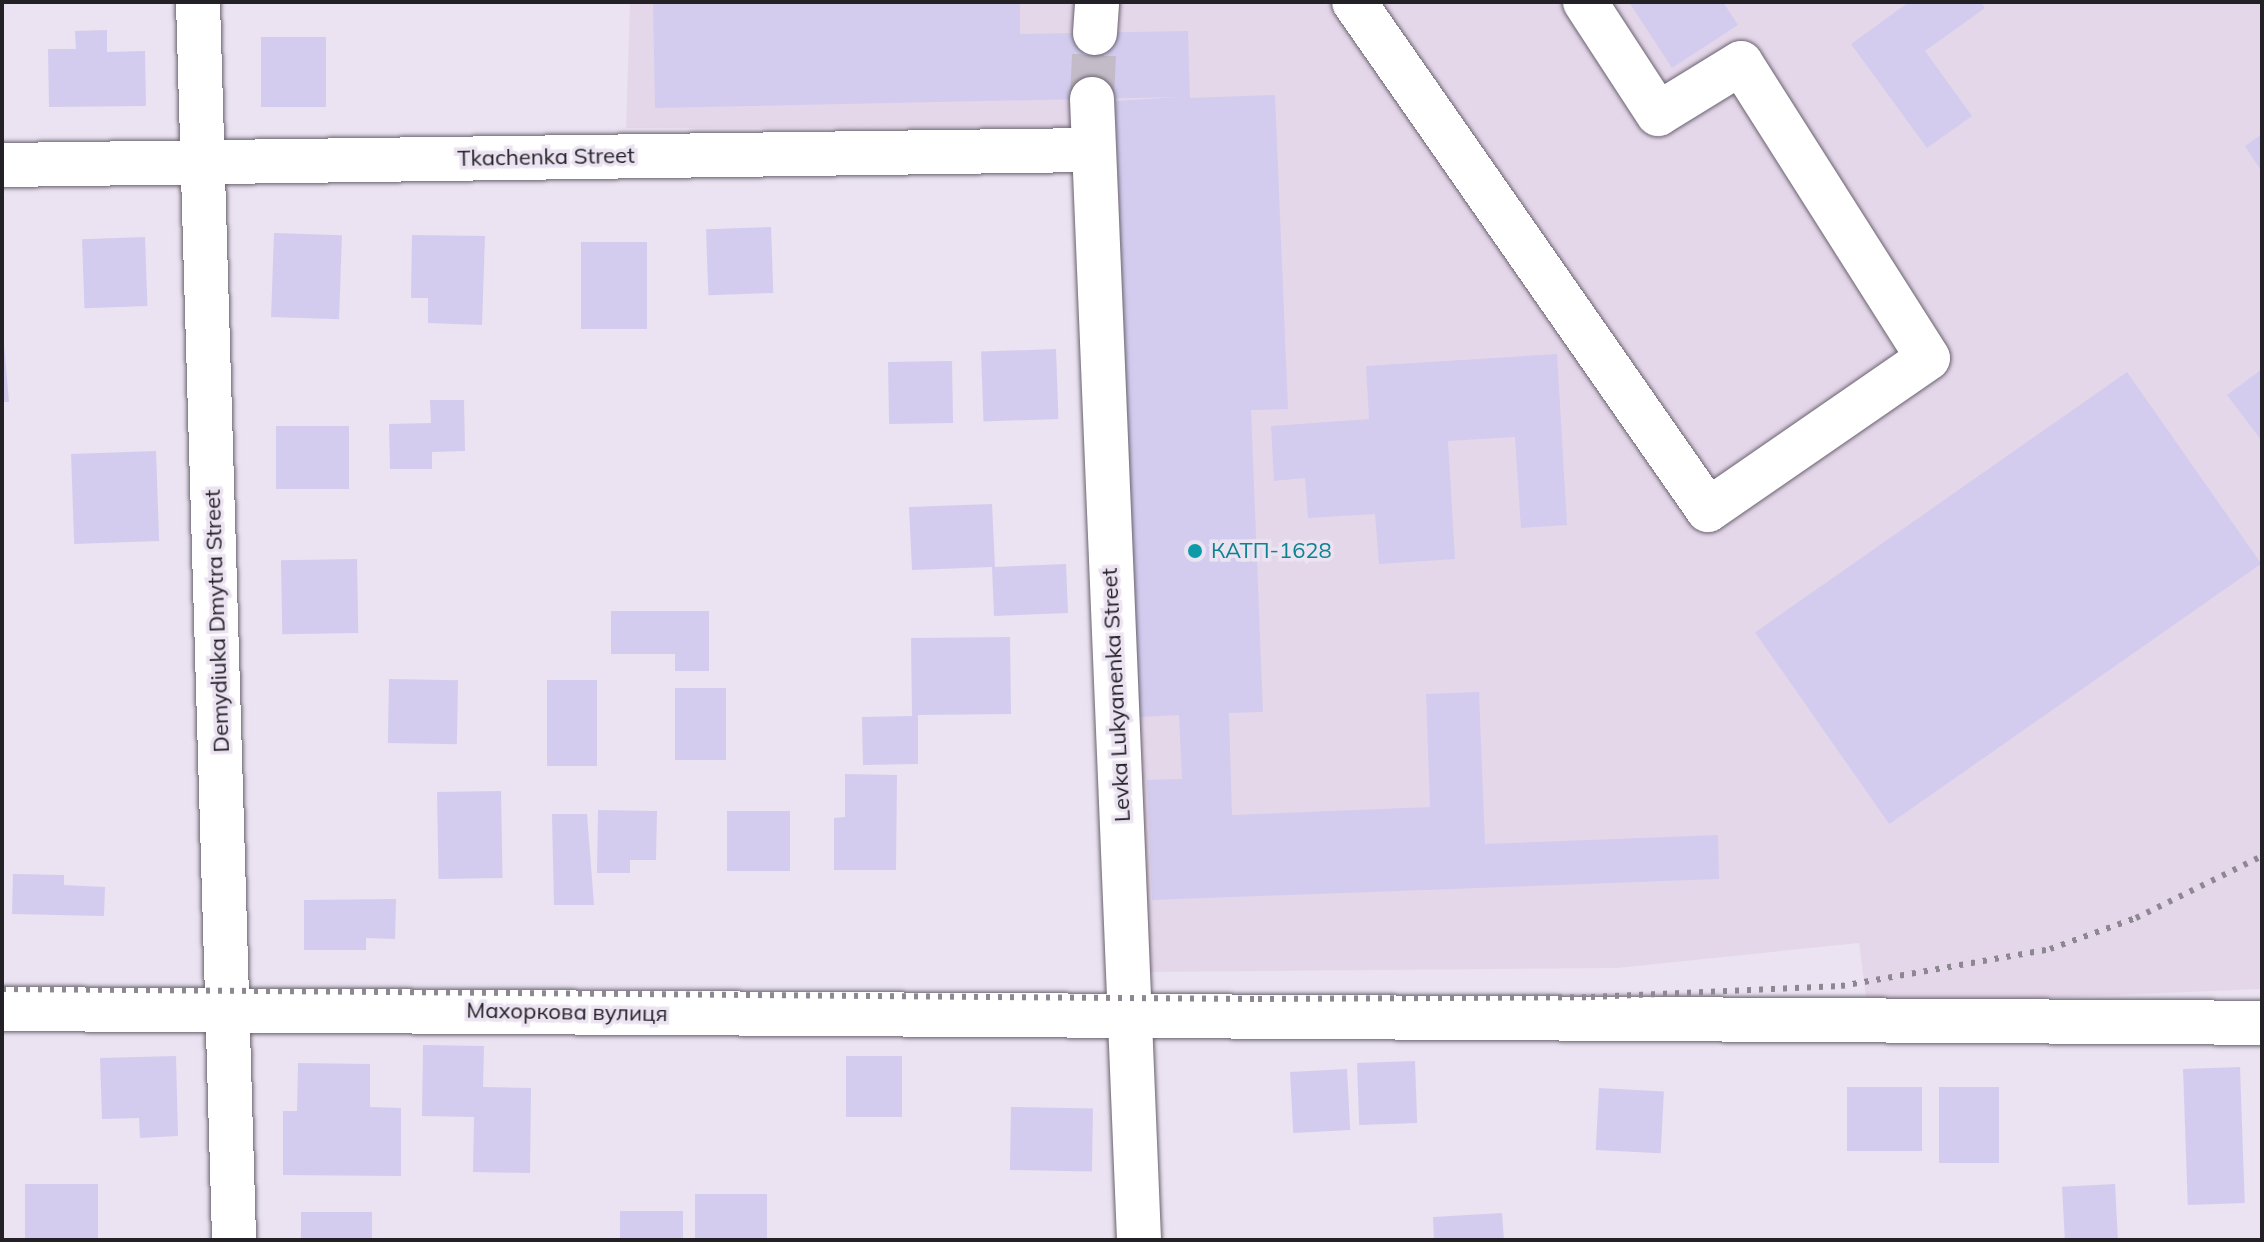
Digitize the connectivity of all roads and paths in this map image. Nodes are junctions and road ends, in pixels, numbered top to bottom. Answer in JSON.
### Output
{"nodes":[{"id":1,"x":198,"y":2,"type":"edge"},
{"id":2,"x":1354,"y":2,"type":"edge"},
{"id":3,"x":1585,"y":2,"type":"edge"},
{"id":4,"x":1092,"y":99,"type":"tunnel mouth"},
{"id":5,"x":1090,"y":150,"type":"junction"},
{"id":6,"x":201,"y":162,"type":"junction"},
{"id":7,"x":2,"y":165,"type":"edge"},
{"id":8,"x":231,"y":1008,"type":"junction"},
{"id":9,"x":2,"y":1009,"type":"edge"},
{"id":10,"x":1131,"y":1020,"type":"junction"},
{"id":11,"x":2262,"y":1023,"type":"edge"},
{"id":12,"x":234,"y":1240,"type":"edge"},
{"id":13,"x":1139,"y":1240,"type":"edge"}],
"edges":[{"from":1,"to":6,"type":"street","name":"Demydiuka Dmytra Street"},
{"from":2,"to":3,"type":"street"},
{"from":4,"to":5,"type":"street","name":"Levka Lukyanenka Street"},
{"from":5,"to":6,"type":"street","name":"Tkachenka Street"},
{"from":5,"to":10,"type":"street","name":"Levka Lukyanenka Street"},
{"from":6,"to":7,"type":"street","name":"Tkachenka Street"},
{"from":6,"to":8,"type":"street","name":"Demydiuka Dmytra Street"},
{"from":8,"to":9,"type":"street","name":"Махоркова вулиця"},
{"from":8,"to":10,"type":"street","name":"Махоркова вулиця"},
{"from":8,"to":12,"type":"street","name":"Demydiuka Dmytra Street"},
{"from":10,"to":11,"type":"street","name":"Махоркова вулиця"},
{"from":10,"to":13,"type":"street","name":"Levka Lukyanenka Street"}]}
